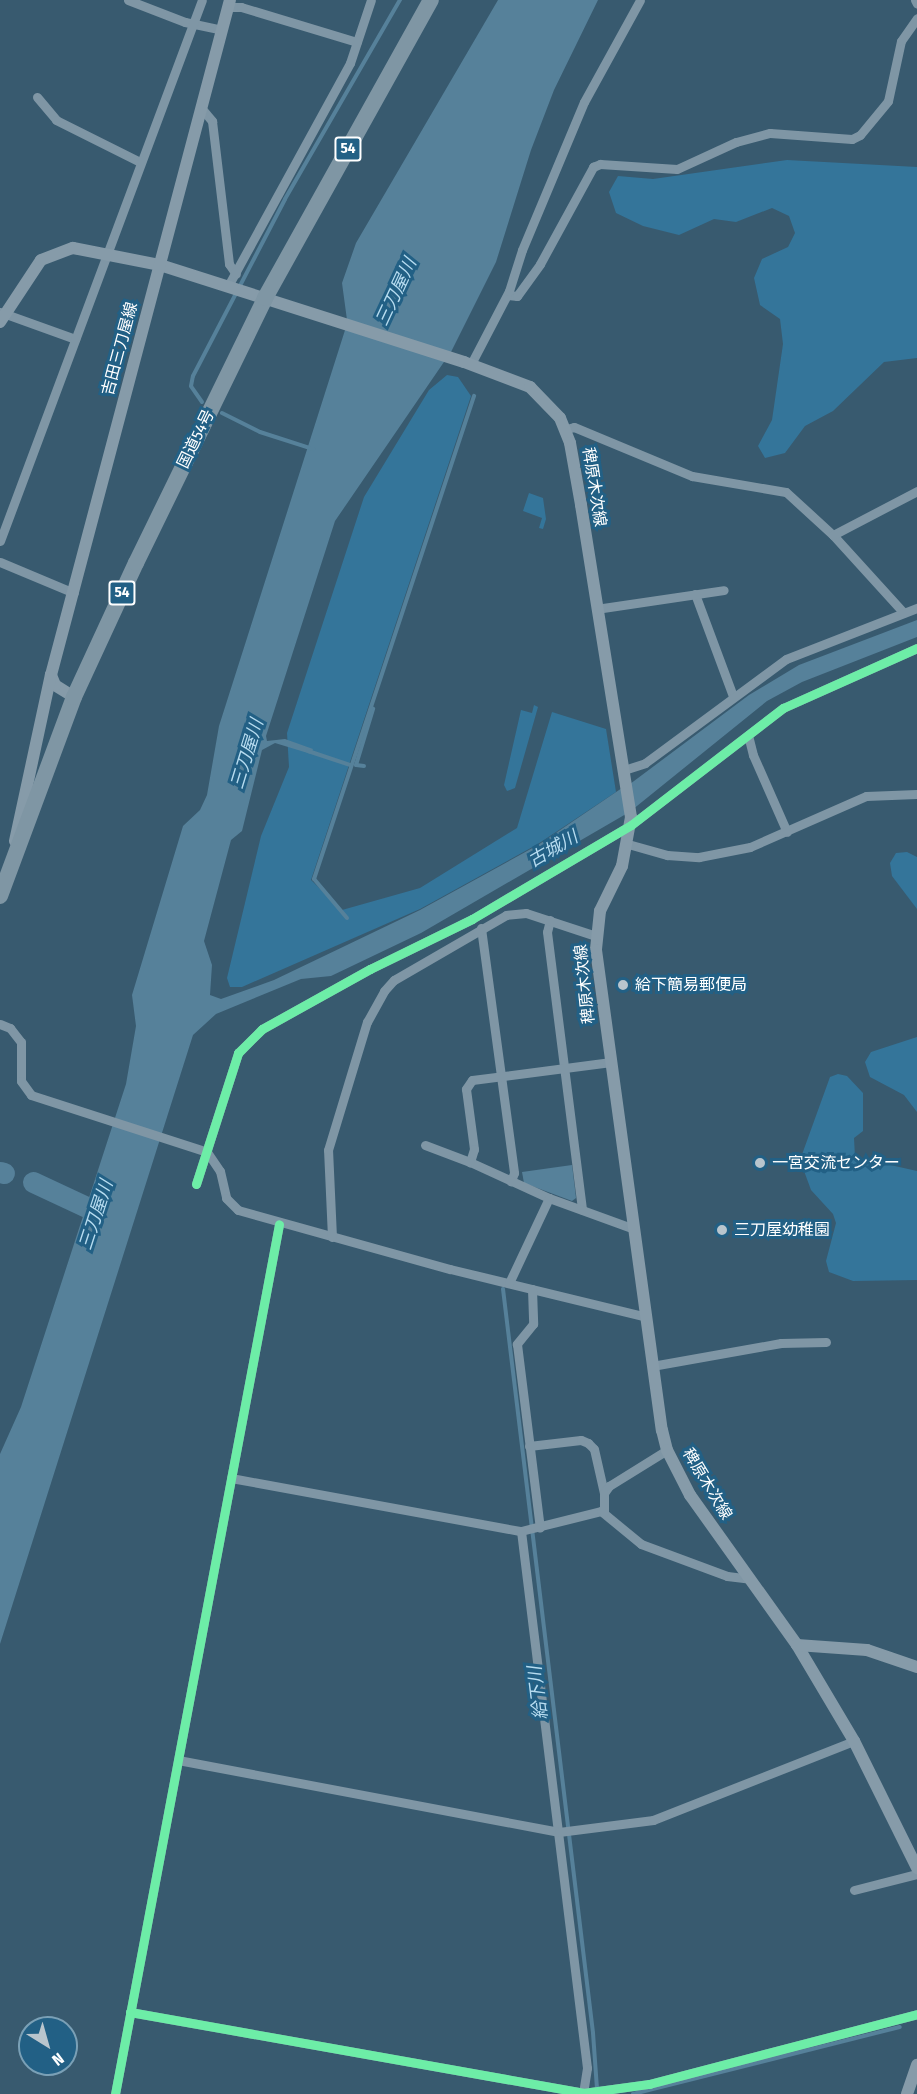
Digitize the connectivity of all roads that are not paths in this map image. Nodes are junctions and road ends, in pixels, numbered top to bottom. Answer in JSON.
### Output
{"nodes":[{"id":1,"x":128,"y":0,"type":"edge"},
{"id":2,"x":202,"y":0,"type":"edge"},
{"id":3,"x":371,"y":0,"type":"edge"},
{"id":4,"x":431,"y":0,"type":"edge"},
{"id":5,"x":640,"y":0,"type":"edge"},
{"id":6,"x":915,"y":0,"type":"edge"},
{"id":7,"x":229,"y":4,"type":"edge"},
{"id":8,"x":917,"y":4,"type":"edge"},
{"id":9,"x":917,"y":18,"type":"edge"},
{"id":10,"x":193,"y":23,"type":"junction"},
{"id":11,"x":222,"y":30,"type":"junction"},
{"id":12,"x":357,"y":42,"type":"junction"},
{"id":13,"x":37,"y":97,"type":"dead end"},
{"id":14,"x":202,"y":109,"type":"junction"},
{"id":15,"x":140,"y":162,"type":"junction"},
{"id":16,"x":103,"y":254,"type":"junction"},
{"id":17,"x":160,"y":265,"type":"junction"},
{"id":18,"x":236,"y":274,"type":"junction"},
{"id":19,"x":230,"y":287,"type":"junction"},
{"id":20,"x":507,"y":296,"type":"junction"},
{"id":21,"x":265,"y":298,"type":"junction"},
{"id":22,"x":2,"y":316,"type":"edge"},
{"id":23,"x":75,"y":339,"type":"junction"},
{"id":24,"x":467,"y":363,"type":"junction"},
{"id":25,"x":566,"y":429,"type":"junction"},
{"id":26,"x":917,"y":491,"type":"edge"},
{"id":27,"x":833,"y":535,"type":"junction"},
{"id":28,"x":0,"y":540,"type":"edge"},
{"id":29,"x":0,"y":562,"type":"edge"},
{"id":30,"x":724,"y":590,"type":"dead end"},
{"id":31,"x":74,"y":592,"type":"junction"},
{"id":32,"x":695,"y":594,"type":"junction"},
{"id":33,"x":917,"y":608,"type":"edge"},
{"id":34,"x":596,"y":609,"type":"junction"},
{"id":35,"x":904,"y":613,"type":"junction"},
{"id":36,"x":917,"y":648,"type":"edge"},
{"id":37,"x":51,"y":675,"type":"junction"},
{"id":38,"x":733,"y":696,"type":"junction"},
{"id":39,"x":74,"y":697,"type":"junction"},
{"id":40,"x":748,"y":735,"type":"junction"},
{"id":41,"x":625,"y":775,"type":"junction"},
{"id":42,"x":917,"y":794,"type":"edge"},
{"id":43,"x":631,"y":821,"type":"junction"},
{"id":44,"x":787,"y":832,"type":"junction"},
{"id":45,"x":628,"y":844,"type":"junction"},
{"id":46,"x":12,"y":854,"type":"junction"},
{"id":47,"x":0,"y":896,"type":"edge"},
{"id":48,"x":550,"y":920,"type":"junction"},
{"id":49,"x":481,"y":928,"type":"junction"},
{"id":50,"x":596,"y":936,"type":"junction"},
{"id":51,"x":0,"y":1024,"type":"edge"},
{"id":52,"x":611,"y":1062,"type":"junction"},
{"id":53,"x":565,"y":1068,"type":"junction"},
{"id":54,"x":501,"y":1076,"type":"junction"},
{"id":55,"x":425,"y":1145,"type":"dead end"},
{"id":56,"x":205,"y":1152,"type":"junction"},
{"id":57,"x":470,"y":1162,"type":"junction"},
{"id":58,"x":511,"y":1181,"type":"junction"},
{"id":59,"x":196,"y":1184,"type":"dead end"},
{"id":60,"x":549,"y":1198,"type":"junction"},
{"id":61,"x":582,"y":1210,"type":"junction"},
{"id":62,"x":279,"y":1224,"type":"junction"},
{"id":63,"x":634,"y":1229,"type":"junction"},
{"id":64,"x":332,"y":1237,"type":"junction"},
{"id":65,"x":509,"y":1283,"type":"junction"},
{"id":66,"x":532,"y":1289,"type":"junction"},
{"id":67,"x":643,"y":1316,"type":"junction"},
{"id":68,"x":826,"y":1342,"type":"dead end"},
{"id":69,"x":652,"y":1366,"type":"junction"},
{"id":70,"x":530,"y":1446,"type":"junction"},
{"id":71,"x":667,"y":1450,"type":"junction"},
{"id":72,"x":231,"y":1478,"type":"junction"},
{"id":73,"x":604,"y":1493,"type":"junction"},
{"id":74,"x":604,"y":1512,"type":"junction"},
{"id":75,"x":539,"y":1528,"type":"junction"},
{"id":76,"x":524,"y":1531,"type":"junction"},
{"id":77,"x":750,"y":1579,"type":"junction"},
{"id":78,"x":797,"y":1645,"type":"junction"},
{"id":79,"x":917,"y":1667,"type":"edge"},
{"id":80,"x":854,"y":1741,"type":"junction"},
{"id":81,"x":178,"y":1760,"type":"junction"},
{"id":82,"x":565,"y":1831,"type":"junction"},
{"id":83,"x":917,"y":1868,"type":"edge"},
{"id":84,"x":917,"y":1874,"type":"edge"},
{"id":85,"x":854,"y":1890,"type":"dead end"},
{"id":86,"x":130,"y":2012,"type":"junction"},
{"id":87,"x":917,"y":2014,"type":"edge"},
{"id":88,"x":917,"y":2065,"type":"edge"},
{"id":89,"x":651,"y":2089,"type":"edge"},
{"id":90,"x":585,"y":2093,"type":"edge"},
{"id":91,"x":115,"y":2094,"type":"edge"},
{"id":92,"x":907,"y":2094,"type":"edge"}],
"edges":[{"from":1,"to":10,"type":"street"},
{"from":2,"to":10,"type":"street"},
{"from":3,"to":12,"type":"street"},
{"from":4,"to":21,"type":"highway","name":"国道54号","number":"54"},
{"from":5,"to":20,"type":"street"},
{"from":6,"to":8,"type":"street"},
{"from":7,"to":11,"type":"main road","name":"吉田三刀屋線"},
{"from":7,"to":12,"type":"street"},
{"from":9,"to":20,"type":"street"},
{"from":10,"to":11,"type":"street"},
{"from":10,"to":15,"type":"street"},
{"from":11,"to":14,"type":"main road","name":"吉田三刀屋線"},
{"from":12,"to":18,"type":"street"},
{"from":13,"to":15,"type":"street"},
{"from":14,"to":17,"type":"main road","name":"吉田三刀屋線"},
{"from":14,"to":18,"type":"street"},
{"from":15,"to":16,"type":"street"},
{"from":16,"to":17,"type":"main road","name":"稗原木次線"},
{"from":16,"to":22,"type":"main road","name":"稗原木次線"},
{"from":16,"to":23,"type":"street"},
{"from":17,"to":19,"type":"main road","name":"稗原木次線"},
{"from":17,"to":31,"type":"main road","name":"吉田三刀屋線"},
{"from":18,"to":19,"type":"street"},
{"from":19,"to":21,"type":"main road","name":"稗原木次線"},
{"from":20,"to":24,"type":"street"},
{"from":21,"to":24,"type":"main road","name":"稗原木次線"},
{"from":21,"to":39,"type":"highway","name":"国道54号","number":"54"},
{"from":22,"to":23,"type":"street"},
{"from":23,"to":28,"type":"street"},
{"from":24,"to":25,"type":"main road","name":"稗原木次線"},
{"from":25,"to":27,"type":"street"},
{"from":25,"to":34,"type":"main road","name":"稗原木次線"},
{"from":26,"to":27,"type":"street"},
{"from":27,"to":35,"type":"street"},
{"from":29,"to":31,"type":"street"},
{"from":30,"to":32,"type":"street"},
{"from":31,"to":37,"type":"main road","name":"吉田三刀屋線"},
{"from":32,"to":34,"type":"street"},
{"from":32,"to":38,"type":"street"},
{"from":33,"to":35,"type":"street"},
{"from":34,"to":41,"type":"main road","name":"稗原木次線"},
{"from":35,"to":38,"type":"street"},
{"from":36,"to":40,"type":"street"},
{"from":37,"to":39,"type":"main road"},
{"from":37,"to":46,"type":"main road","name":"吉田三刀屋線"},
{"from":38,"to":41,"type":"street"},
{"from":39,"to":46,"type":"highway","name":"国道54号","number":"54"},
{"from":40,"to":43,"type":"street"},
{"from":40,"to":44,"type":"street"},
{"from":41,"to":43,"type":"main road","name":"稗原木次線"},
{"from":42,"to":44,"type":"street"},
{"from":43,"to":45,"type":"main road","name":"稗原木次線"},
{"from":43,"to":56,"type":"street"},
{"from":44,"to":45,"type":"street"},
{"from":45,"to":50,"type":"main road","name":"稗原木次線"},
{"from":46,"to":47,"type":"highway","name":"国道54号","number":"54"},
{"from":48,"to":49,"type":"street"},
{"from":48,"to":50,"type":"street"},
{"from":48,"to":53,"type":"street"},
{"from":49,"to":54,"type":"street"},
{"from":49,"to":64,"type":"street"},
{"from":50,"to":52,"type":"main road","name":"稗原木次線"},
{"from":51,"to":56,"type":"street"},
{"from":52,"to":53,"type":"street"},
{"from":52,"to":63,"type":"main road","name":"稗原木次線"},
{"from":53,"to":54,"type":"street"},
{"from":53,"to":61,"type":"street"},
{"from":54,"to":57,"type":"street"},
{"from":54,"to":58,"type":"street"},
{"from":55,"to":57,"type":"street"},
{"from":56,"to":59,"type":"street"},
{"from":56,"to":62,"type":"street"},
{"from":57,"to":58,"type":"street"},
{"from":58,"to":60,"type":"street"},
{"from":60,"to":61,"type":"street"},
{"from":60,"to":65,"type":"street"},
{"from":61,"to":63,"type":"street"},
{"from":62,"to":64,"type":"street"},
{"from":62,"to":72,"type":"street"},
{"from":63,"to":67,"type":"main road","name":"稗原木次線"},
{"from":64,"to":65,"type":"street"},
{"from":65,"to":66,"type":"street"},
{"from":66,"to":67,"type":"street"},
{"from":66,"to":70,"type":"street"},
{"from":67,"to":69,"type":"main road","name":"稗原木次線"},
{"from":68,"to":69,"type":"street"},
{"from":69,"to":71,"type":"main road","name":"稗原木次線"},
{"from":70,"to":73,"type":"street"},
{"from":70,"to":75,"type":"street"},
{"from":71,"to":73,"type":"street"},
{"from":71,"to":77,"type":"main road","name":"稗原木次線"},
{"from":72,"to":76,"type":"street"},
{"from":72,"to":81,"type":"street"},
{"from":73,"to":74,"type":"street"},
{"from":74,"to":75,"type":"street"},
{"from":74,"to":77,"type":"street"},
{"from":75,"to":76,"type":"street"},
{"from":76,"to":82,"type":"street"},
{"from":77,"to":78,"type":"main road","name":"稗原木次線"},
{"from":78,"to":79,"type":"main road"},
{"from":78,"to":80,"type":"main road","name":"稗原木次線"},
{"from":80,"to":82,"type":"street"},
{"from":80,"to":83,"type":"main road","name":"稗原木次線"},
{"from":81,"to":82,"type":"street"},
{"from":81,"to":86,"type":"street"},
{"from":82,"to":90,"type":"street"},
{"from":84,"to":85,"type":"street"},
{"from":86,"to":90,"type":"street"},
{"from":86,"to":91,"type":"street"},
{"from":87,"to":89,"type":"street"},
{"from":88,"to":92,"type":"main road"},
{"from":89,"to":90,"type":"street"}]}
